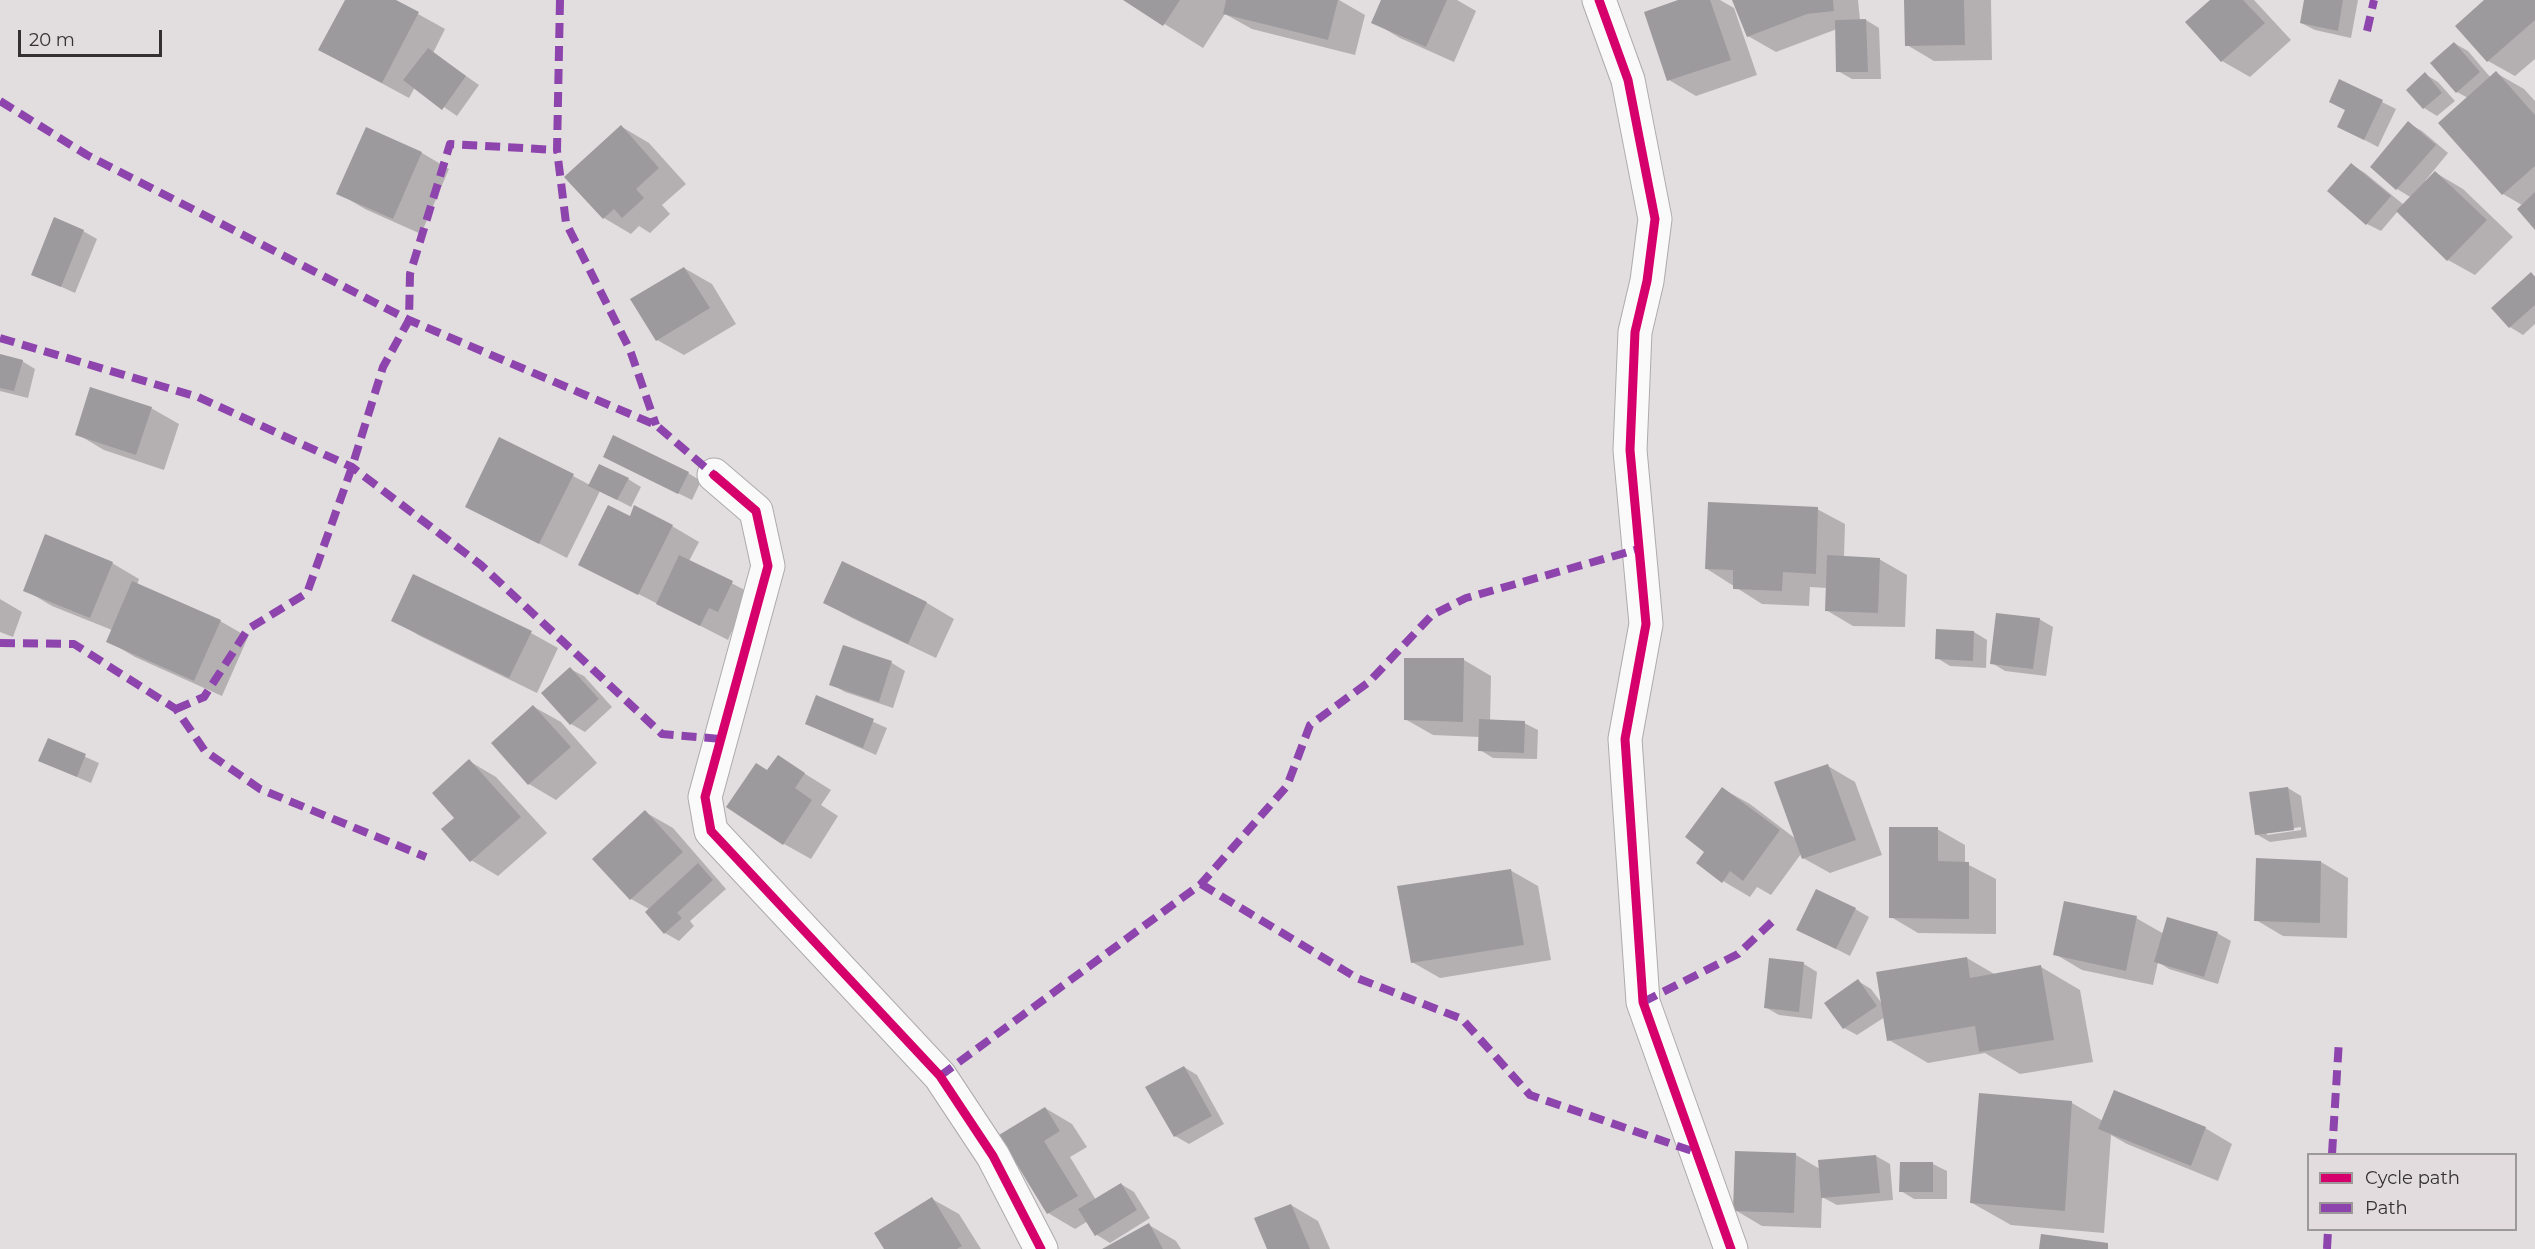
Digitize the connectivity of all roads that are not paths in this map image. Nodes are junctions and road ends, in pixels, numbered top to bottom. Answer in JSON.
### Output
{"nodes":[{"id":1,"x":1599,"y":0,"type":"edge"},
{"id":2,"x":714,"y":475,"type":"dead end"},
{"id":3,"x":1041,"y":1249,"type":"edge"},
{"id":4,"x":1731,"y":1249,"type":"edge"}],
"edges":[{"from":1,"to":4,"type":"street"},
{"from":2,"to":3,"type":"street"}]}
